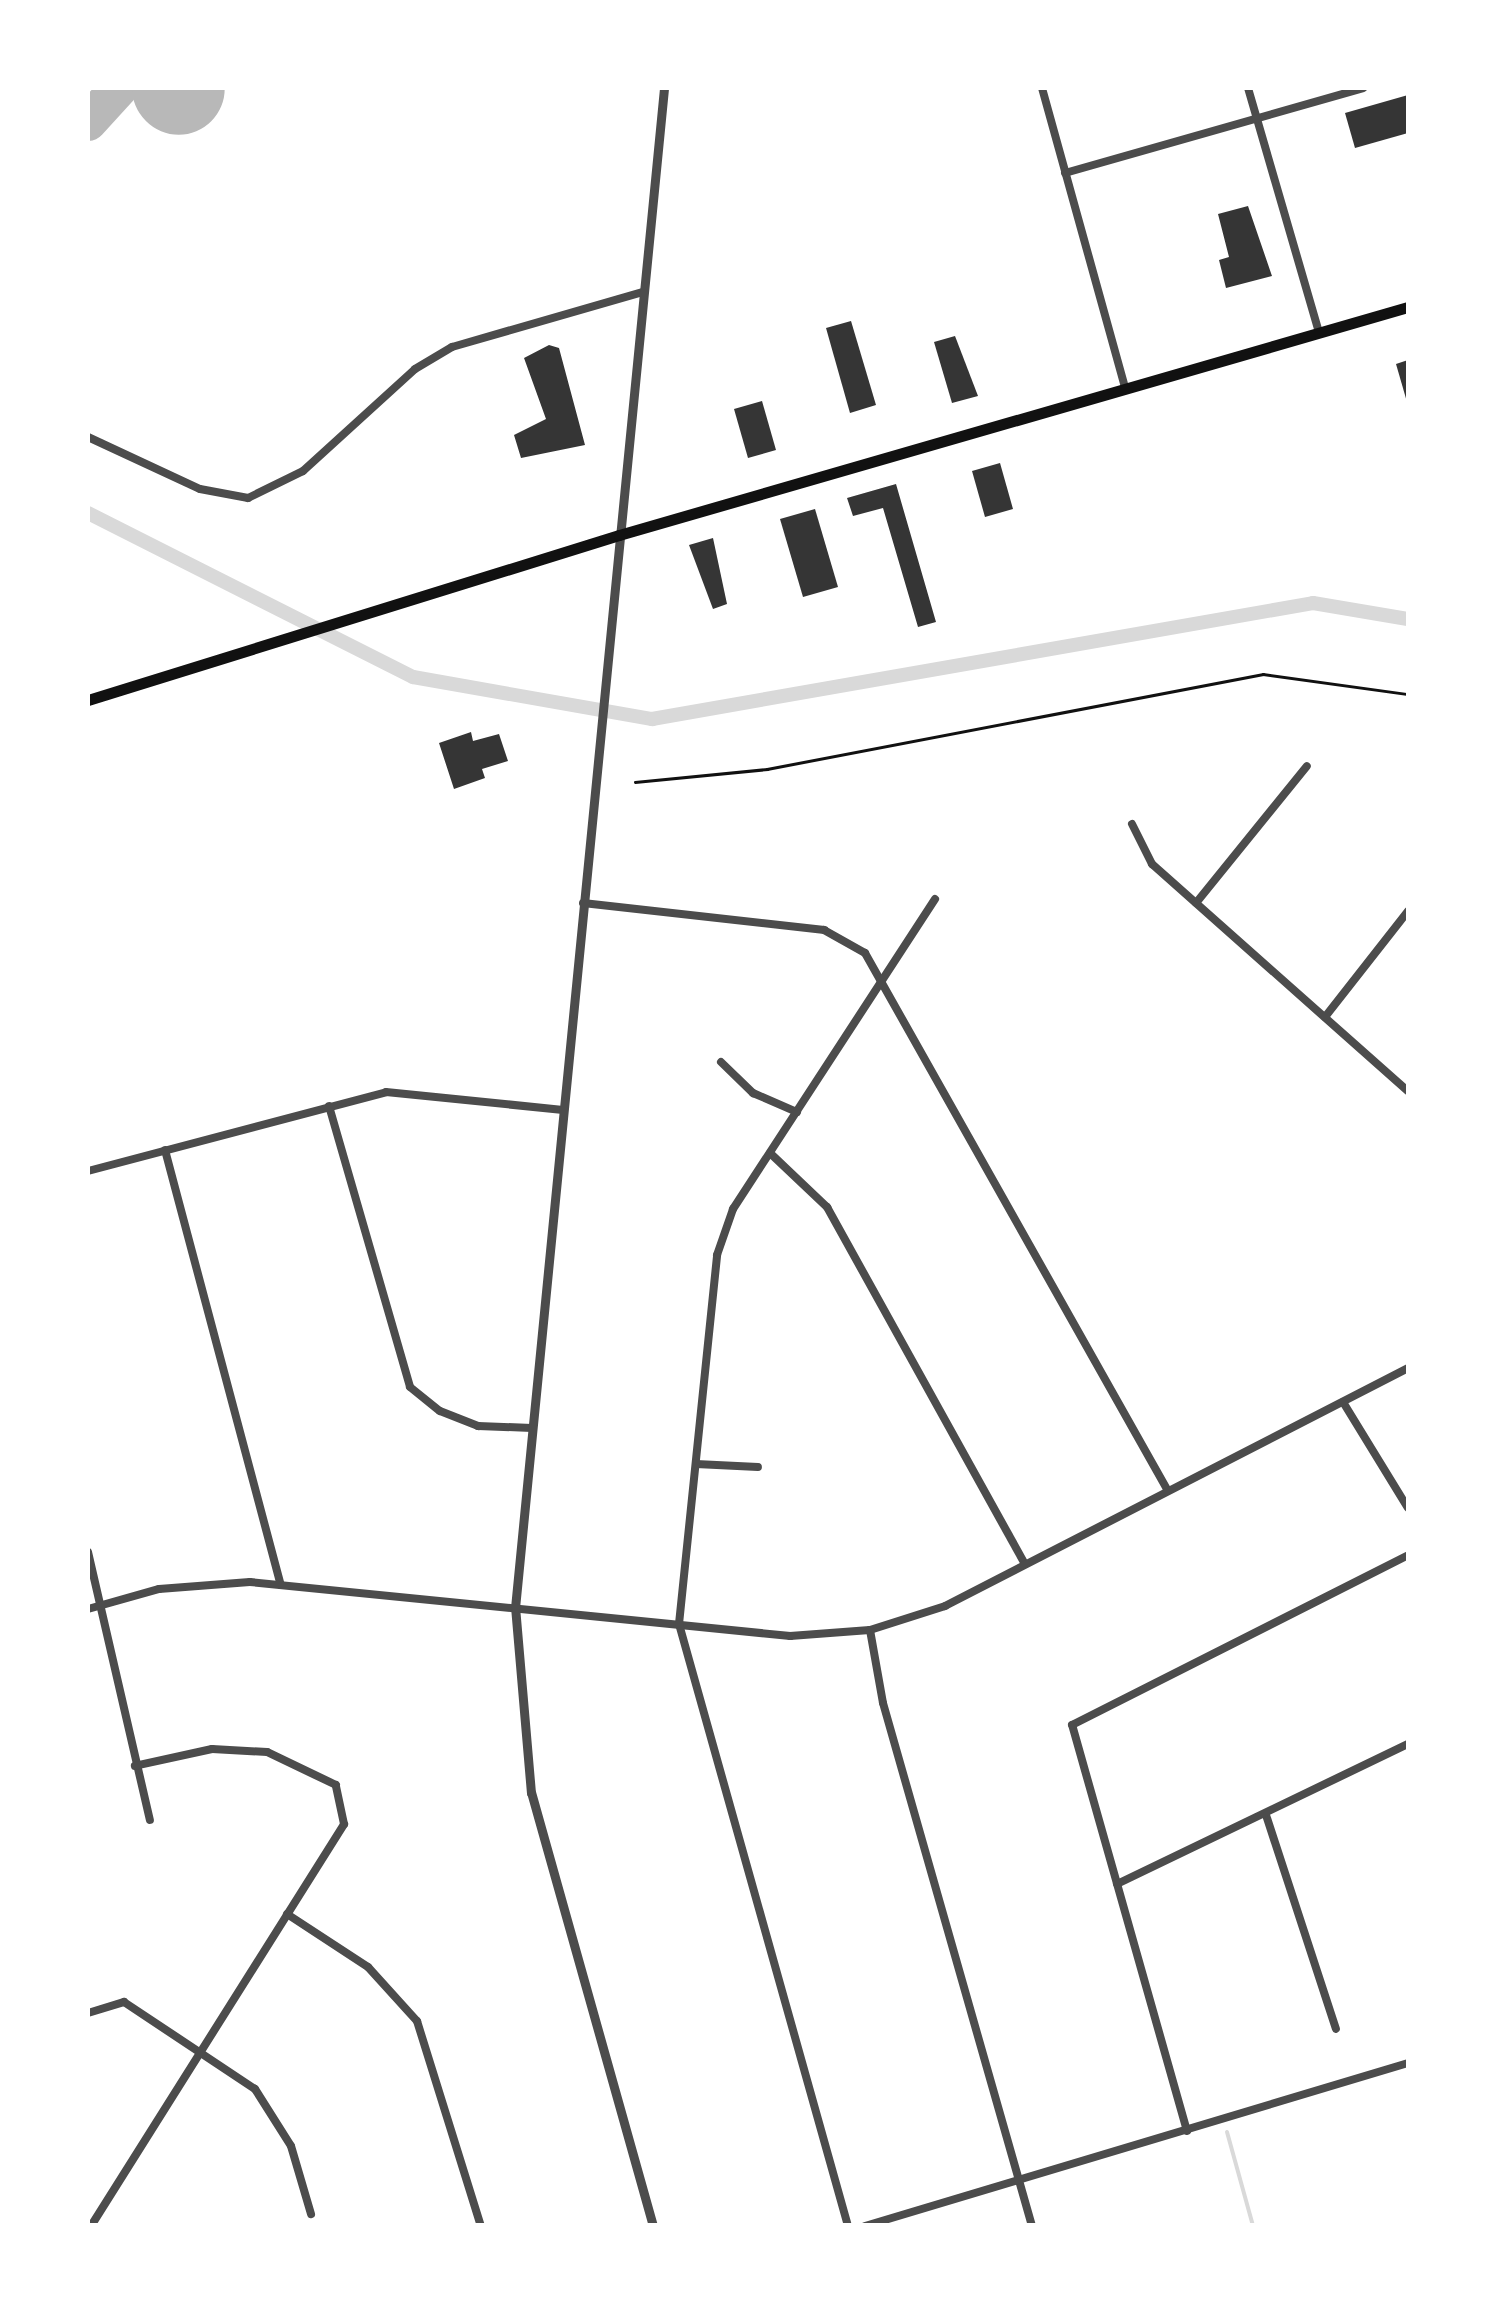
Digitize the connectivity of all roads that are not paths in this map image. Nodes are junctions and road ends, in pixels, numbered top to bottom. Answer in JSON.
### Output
{"nodes":[{"id":1,"x":664,"y":88,"type":"edge"},
{"id":2,"x":1042,"y":88,"type":"edge"},
{"id":3,"x":1248,"y":88,"type":"edge"},
{"id":4,"x":1364,"y":88,"type":"edge"},
{"id":5,"x":1256,"y":118,"type":"junction"},
{"id":6,"x":1066,"y":173,"type":"junction"},
{"id":7,"x":643,"y":292,"type":"junction"},
{"id":8,"x":1408,"y":307,"type":"edge"},
{"id":9,"x":1319,"y":333,"type":"junction"},
{"id":10,"x":1125,"y":387,"type":"junction"},
{"id":11,"x":88,"y":437,"type":"edge"},
{"id":12,"x":619,"y":535,"type":"junction"},
{"id":13,"x":88,"y":700,"type":"edge"},
{"id":14,"x":1308,"y":766,"type":"dead end"},
{"id":15,"x":1132,"y":824,"type":"dead end"},
{"id":16,"x":935,"y":900,"type":"dead end"},
{"id":17,"x":583,"y":902,"type":"junction"},
{"id":18,"x":1196,"y":903,"type":"junction"},
{"id":19,"x":1408,"y":910,"type":"edge"},
{"id":20,"x":884,"y":978,"type":"junction"},
{"id":21,"x":1325,"y":1017,"type":"junction"},
{"id":22,"x":722,"y":1062,"type":"dead end"},
{"id":23,"x":1408,"y":1091,"type":"edge"},
{"id":24,"x":329,"y":1106,"type":"junction"},
{"id":25,"x":563,"y":1110,"type":"junction"},
{"id":26,"x":797,"y":1112,"type":"junction"},
{"id":27,"x":165,"y":1150,"type":"junction"},
{"id":28,"x":770,"y":1153,"type":"junction"},
{"id":29,"x":88,"y":1171,"type":"edge"},
{"id":30,"x":1408,"y":1368,"type":"edge"},
{"id":31,"x":1343,"y":1402,"type":"junction"},
{"id":32,"x":532,"y":1428,"type":"junction"},
{"id":33,"x":696,"y":1464,"type":"junction"},
{"id":34,"x":758,"y":1468,"type":"dead end"},
{"id":35,"x":1168,"y":1491,"type":"junction"},
{"id":36,"x":1408,"y":1508,"type":"edge"},
{"id":37,"x":88,"y":1552,"type":"edge"},
{"id":38,"x":1408,"y":1556,"type":"edge"},
{"id":39,"x":1024,"y":1564,"type":"junction"},
{"id":40,"x":280,"y":1585,"type":"junction"},
{"id":41,"x":102,"y":1605,"type":"junction"},
{"id":42,"x":515,"y":1608,"type":"junction"},
{"id":43,"x":88,"y":1609,"type":"edge"},
{"id":44,"x":679,"y":1624,"type":"junction"},
{"id":45,"x":870,"y":1630,"type":"junction"},
{"id":46,"x":1408,"y":1744,"type":"edge"},
{"id":47,"x":135,"y":1766,"type":"junction"},
{"id":48,"x":1266,"y":1815,"type":"junction"},
{"id":49,"x":150,"y":1820,"type":"dead end"},
{"id":50,"x":1117,"y":1884,"type":"junction"},
{"id":51,"x":287,"y":1914,"type":"junction"},
{"id":52,"x":88,"y":2012,"type":"edge"},
{"id":53,"x":1336,"y":2029,"type":"dead end"},
{"id":54,"x":201,"y":2050,"type":"junction"},
{"id":55,"x":1408,"y":2063,"type":"edge"},
{"id":56,"x":1187,"y":2130,"type":"junction"},
{"id":57,"x":1020,"y":2181,"type":"junction"},
{"id":58,"x":311,"y":2214,"type":"dead end"},
{"id":59,"x":91,"y":2226,"type":"edge"},
{"id":60,"x":481,"y":2226,"type":"edge"},
{"id":61,"x":653,"y":2226,"type":"edge"},
{"id":62,"x":848,"y":2226,"type":"edge"},
{"id":63,"x":865,"y":2226,"type":"edge"},
{"id":64,"x":1032,"y":2226,"type":"edge"}],
"edges":[{"from":1,"to":7,"type":"street"},
{"from":2,"to":6,"type":"street"},
{"from":3,"to":5,"type":"street"},
{"from":4,"to":5,"type":"street"},
{"from":5,"to":6,"type":"street"},
{"from":5,"to":9,"type":"street"},
{"from":6,"to":10,"type":"street"},
{"from":7,"to":11,"type":"street"},
{"from":7,"to":12,"type":"street"},
{"from":8,"to":9,"type":"highway"},
{"from":9,"to":10,"type":"highway"},
{"from":10,"to":12,"type":"highway"},
{"from":12,"to":13,"type":"highway"},
{"from":12,"to":17,"type":"street"},
{"from":14,"to":18,"type":"street"},
{"from":15,"to":18,"type":"street"},
{"from":16,"to":20,"type":"street"},
{"from":17,"to":20,"type":"street"},
{"from":17,"to":25,"type":"street"},
{"from":18,"to":21,"type":"street"},
{"from":19,"to":21,"type":"street"},
{"from":20,"to":26,"type":"street"},
{"from":20,"to":35,"type":"street"},
{"from":21,"to":23,"type":"street"},
{"from":22,"to":26,"type":"street"},
{"from":24,"to":25,"type":"street"},
{"from":24,"to":27,"type":"street"},
{"from":24,"to":32,"type":"street"},
{"from":25,"to":32,"type":"street"},
{"from":26,"to":28,"type":"street"},
{"from":27,"to":29,"type":"street"},
{"from":27,"to":40,"type":"street"},
{"from":28,"to":33,"type":"street"},
{"from":28,"to":39,"type":"street"},
{"from":30,"to":31,"type":"street"},
{"from":31,"to":35,"type":"street"},
{"from":31,"to":36,"type":"street"},
{"from":32,"to":42,"type":"street"},
{"from":33,"to":34,"type":"street"},
{"from":33,"to":44,"type":"street"},
{"from":35,"to":39,"type":"street"},
{"from":37,"to":41,"type":"street"},
{"from":38,"to":50,"type":"street"},
{"from":39,"to":45,"type":"street"},
{"from":40,"to":41,"type":"street"},
{"from":40,"to":42,"type":"street"},
{"from":41,"to":43,"type":"street"},
{"from":41,"to":47,"type":"street"},
{"from":42,"to":44,"type":"street"},
{"from":42,"to":61,"type":"street"},
{"from":44,"to":45,"type":"street"},
{"from":44,"to":62,"type":"street"},
{"from":45,"to":57,"type":"street"},
{"from":46,"to":48,"type":"street"},
{"from":47,"to":49,"type":"street"},
{"from":47,"to":51,"type":"street"},
{"from":48,"to":50,"type":"street"},
{"from":48,"to":53,"type":"street"},
{"from":50,"to":56,"type":"street"},
{"from":51,"to":54,"type":"street"},
{"from":51,"to":60,"type":"street"},
{"from":52,"to":54,"type":"street"},
{"from":54,"to":58,"type":"street"},
{"from":54,"to":59,"type":"street"},
{"from":55,"to":56,"type":"street"},
{"from":56,"to":57,"type":"street"},
{"from":57,"to":63,"type":"street"},
{"from":57,"to":64,"type":"street"}]}
